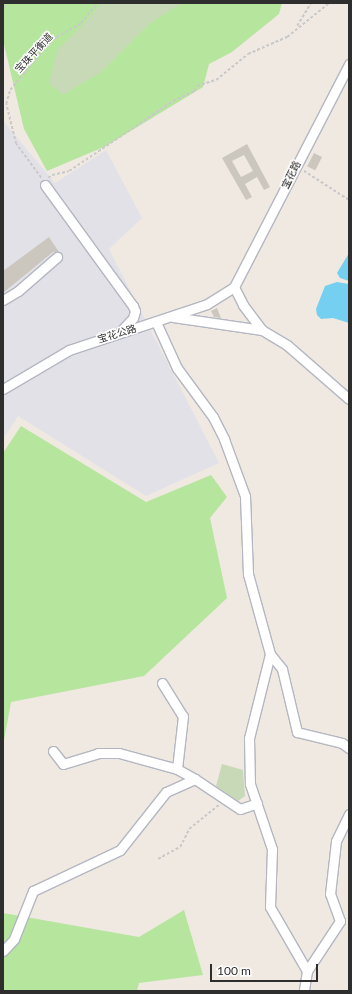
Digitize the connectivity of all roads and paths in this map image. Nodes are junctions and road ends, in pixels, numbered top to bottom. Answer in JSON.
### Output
{"nodes":[{"id":1,"x":7,"y":3,"type":"edge"},
{"id":2,"x":98,"y":3,"type":"edge"},
{"id":3,"x":311,"y":3,"type":"edge"},
{"id":4,"x":329,"y":3,"type":"edge"},
{"id":5,"x":3,"y":8,"type":"edge"},
{"id":6,"x":295,"y":28,"type":"junction"},
{"id":7,"x":349,"y":64,"type":"edge"},
{"id":8,"x":3,"y":103,"type":"edge"},
{"id":9,"x":6,"y":104,"type":"junction"},
{"id":10,"x":296,"y":166,"type":"junction"},
{"id":11,"x":45,"y":185,"type":"dead end"},
{"id":12,"x":349,"y":200,"type":"edge"},
{"id":13,"x":57,"y":257,"type":"dead end"},
{"id":14,"x":234,"y":287,"type":"junction"},
{"id":15,"x":3,"y":300,"type":"edge"},
{"id":16,"x":171,"y":317,"type":"junction"},
{"id":17,"x":156,"y":322,"type":"junction"},
{"id":18,"x":262,"y":330,"type":"junction"},
{"id":19,"x":119,"y":333,"type":"junction"},
{"id":20,"x":3,"y":389,"type":"edge"},
{"id":21,"x":349,"y":399,"type":"edge"},
{"id":22,"x":270,"y":654,"type":"junction"},
{"id":23,"x":162,"y":683,"type":"dead end"},
{"id":24,"x":349,"y":748,"type":"edge"},
{"id":25,"x":53,"y":751,"type":"dead end"},
{"id":26,"x":177,"y":769,"type":"junction"},
{"id":27,"x":195,"y":779,"type":"junction"},
{"id":28,"x":224,"y":800,"type":"junction"},
{"id":29,"x":257,"y":803,"type":"junction"},
{"id":30,"x":349,"y":814,"type":"edge"},
{"id":31,"x":158,"y":859,"type":"dead end"},
{"id":32,"x":3,"y":951,"type":"edge"},
{"id":33,"x":307,"y":971,"type":"junction"},
{"id":34,"x":304,"y":991,"type":"edge"}],
"edges":[{"from":1,"to":5,"type":"path"},
{"from":2,"to":9,"type":"path","name":"宝珠平衡道"},
{"from":3,"to":6,"type":"path"},
{"from":4,"to":6,"type":"path"},
{"from":6,"to":9,"type":"path"},
{"from":7,"to":10,"type":"street","name":"宝花路"},
{"from":8,"to":9,"type":"path"},
{"from":10,"to":12,"type":"path"},
{"from":10,"to":14,"type":"street","name":"宝花路"},
{"from":11,"to":19,"type":"street"},
{"from":13,"to":15,"type":"street"},
{"from":14,"to":16,"type":"street","name":"宝花公路"},
{"from":14,"to":18,"type":"street"},
{"from":16,"to":17,"type":"street","name":"宝花公路"},
{"from":16,"to":18,"type":"street"},
{"from":17,"to":19,"type":"street","name":"宝花公路"},
{"from":17,"to":22,"type":"street"},
{"from":18,"to":21,"type":"street"},
{"from":19,"to":20,"type":"street","name":"宝花公路"},
{"from":22,"to":24,"type":"street"},
{"from":22,"to":29,"type":"street"},
{"from":23,"to":26,"type":"street"},
{"from":25,"to":26,"type":"street"},
{"from":26,"to":27,"type":"street"},
{"from":27,"to":28,"type":"street"},
{"from":27,"to":32,"type":"street"},
{"from":28,"to":29,"type":"street"},
{"from":28,"to":31,"type":"path"},
{"from":29,"to":33,"type":"street"},
{"from":30,"to":33,"type":"street"},
{"from":33,"to":34,"type":"street"}]}
